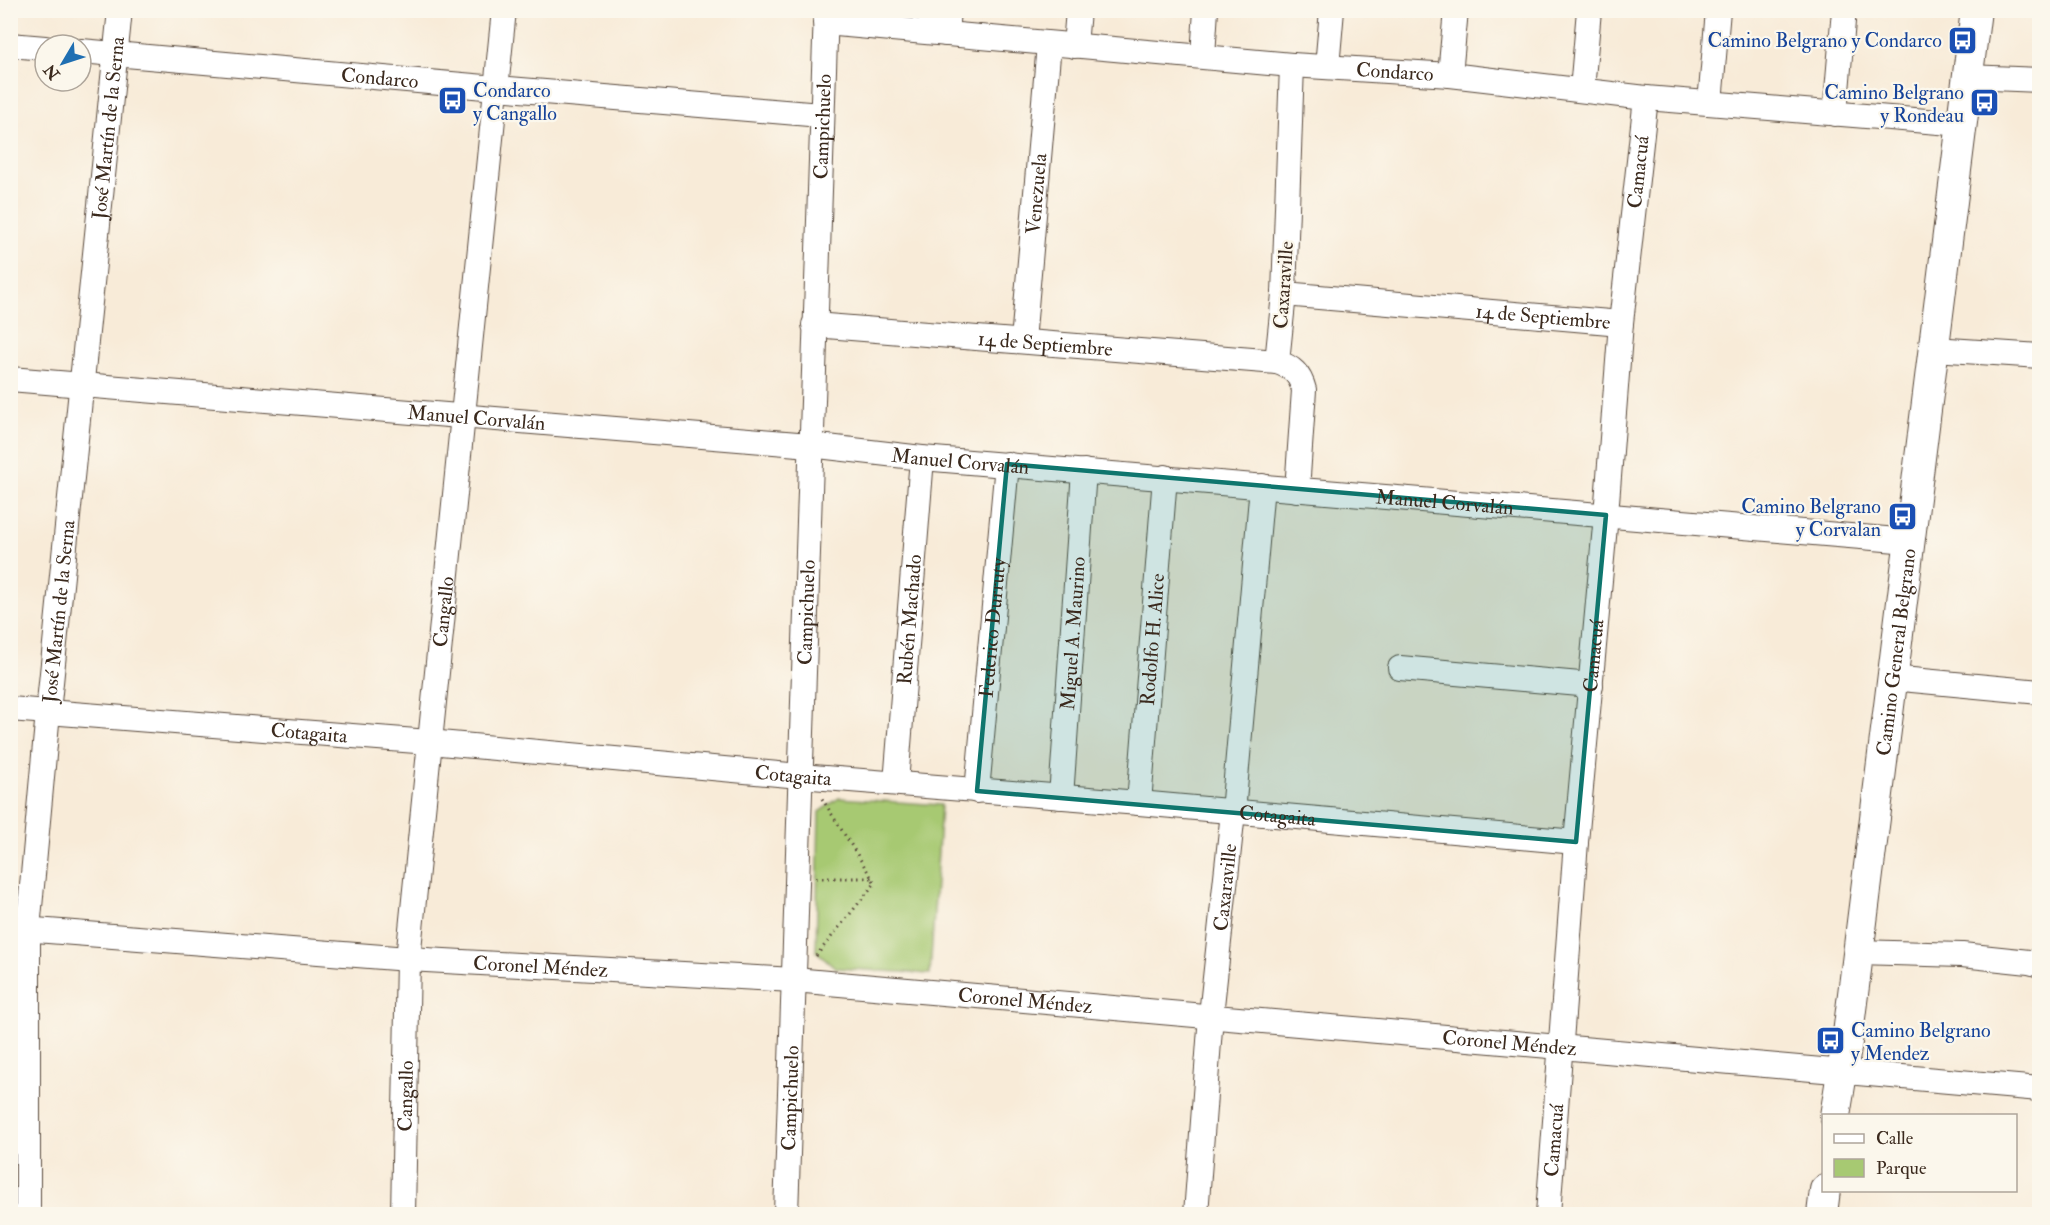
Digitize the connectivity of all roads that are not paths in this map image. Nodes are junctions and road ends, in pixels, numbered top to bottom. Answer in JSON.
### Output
{"nodes":[{"id":1,"x":120,"y":10,"type":"edge"},
{"id":2,"x":504,"y":10,"type":"edge"},
{"id":3,"x":948,"y":10,"type":"edge"},
{"id":4,"x":1078,"y":10,"type":"edge"},
{"id":5,"x":1206,"y":10,"type":"edge"},
{"id":6,"x":1332,"y":10,"type":"edge"},
{"id":7,"x":1456,"y":10,"type":"edge"},
{"id":8,"x":1589,"y":10,"type":"edge"},
{"id":9,"x":1718,"y":10,"type":"edge"},
{"id":10,"x":1844,"y":10,"type":"edge"},
{"id":11,"x":1976,"y":10,"type":"edge"},
{"id":12,"x":825,"y":17,"type":"edge"},
{"id":13,"x":946,"y":34,"type":"junction"},
{"id":14,"x":1049,"y":44,"type":"junction"},
{"id":15,"x":10,"y":45,"type":"edge"},
{"id":16,"x":1075,"y":46,"type":"junction"},
{"id":17,"x":33,"y":47,"type":"edge"},
{"id":18,"x":93,"y":52,"type":"edge"},
{"id":19,"x":115,"y":53,"type":"junction"},
{"id":20,"x":1203,"y":56,"type":"junction"},
{"id":21,"x":1292,"y":65,"type":"junction"},
{"id":22,"x":1327,"y":67,"type":"junction"},
{"id":23,"x":1450,"y":75,"type":"junction"},
{"id":24,"x":1968,"y":77,"type":"junction"},
{"id":25,"x":2040,"y":80,"type":"edge"},
{"id":26,"x":496,"y":88,"type":"junction"},
{"id":27,"x":1582,"y":90,"type":"junction"},
{"id":28,"x":1646,"y":98,"type":"junction"},
{"id":29,"x":1710,"y":102,"type":"junction"},
{"id":30,"x":821,"y":114,"type":"junction"},
{"id":31,"x":1835,"y":114,"type":"junction"},
{"id":32,"x":1963,"y":124,"type":"junction"},
{"id":33,"x":1284,"y":294,"type":"junction"},
{"id":34,"x":1621,"y":323,"type":"junction"},
{"id":35,"x":814,"y":325,"type":"junction"},
{"id":36,"x":1023,"y":341,"type":"junction"},
{"id":37,"x":1935,"y":350,"type":"junction"},
{"id":38,"x":2040,"y":356,"type":"edge"},
{"id":39,"x":1277,"y":362,"type":"junction"},
{"id":40,"x":10,"y":379,"type":"edge"},
{"id":41,"x":82,"y":385,"type":"junction"},
{"id":42,"x":463,"y":417,"type":"junction"},
{"id":43,"x":810,"y":446,"type":"junction"},
{"id":44,"x":922,"y":458,"type":"junction"},
{"id":45,"x":1007,"y":464,"type":"junction"},
{"id":46,"x":1084,"y":471,"type":"junction"},
{"id":47,"x":1165,"y":477,"type":"junction"},
{"id":48,"x":1262,"y":486,"type":"junction"},
{"id":49,"x":1297,"y":490,"type":"junction"},
{"id":50,"x":1606,"y":515,"type":"junction"},
{"id":51,"x":1909,"y":541,"type":"junction"},
{"id":52,"x":1400,"y":668,"type":"dead end"},
{"id":53,"x":1891,"y":678,"type":"junction"},
{"id":54,"x":1591,"y":686,"type":"junction"},
{"id":55,"x":2040,"y":692,"type":"edge"},
{"id":56,"x":10,"y":709,"type":"edge"},
{"id":57,"x":48,"y":712,"type":"junction"},
{"id":58,"x":429,"y":742,"type":"junction"},
{"id":59,"x":896,"y":783,"type":"junction"},
{"id":60,"x":809,"y":784,"type":"junction"},
{"id":61,"x":977,"y":791,"type":"junction"},
{"id":62,"x":1061,"y":797,"type":"junction"},
{"id":63,"x":1139,"y":803,"type":"junction"},
{"id":64,"x":1233,"y":812,"type":"junction"},
{"id":65,"x":1576,"y":842,"type":"junction"},
{"id":66,"x":19,"y":928,"type":"edge"},
{"id":67,"x":1858,"y":952,"type":"junction"},
{"id":68,"x":408,"y":959,"type":"junction"},
{"id":69,"x":2040,"y":965,"type":"edge"},
{"id":70,"x":794,"y":980,"type":"junction"},
{"id":71,"x":1211,"y":1015,"type":"junction"},
{"id":72,"x":1562,"y":1047,"type":"junction"},
{"id":73,"x":1843,"y":1071,"type":"junction"},
{"id":74,"x":2040,"y":1089,"type":"edge"},
{"id":75,"x":1835,"y":1114,"type":"edge"},
{"id":76,"x":1825,"y":1192,"type":"edge"},
{"id":77,"x":28,"y":1215,"type":"edge"},
{"id":78,"x":403,"y":1215,"type":"edge"},
{"id":79,"x":786,"y":1215,"type":"edge"},
{"id":80,"x":1196,"y":1215,"type":"edge"},
{"id":81,"x":1548,"y":1215,"type":"edge"},
{"id":82,"x":1822,"y":1215,"type":"edge"}],
"edges":[{"from":1,"to":19,"type":"street","name":"José Martín de la Serna"},
{"from":2,"to":26,"type":"street","name":"Cangallo"},
{"from":3,"to":13,"type":"street"},
{"from":4,"to":16,"type":"street"},
{"from":5,"to":20,"type":"street"},
{"from":6,"to":22,"type":"street"},
{"from":7,"to":23,"type":"street"},
{"from":8,"to":27,"type":"street"},
{"from":9,"to":29,"type":"street"},
{"from":10,"to":31,"type":"street"},
{"from":11,"to":24,"type":"main road","name":"Camino General Belgrano"},
{"from":12,"to":13,"type":"street","name":"Condarco"},
{"from":12,"to":30,"type":"street","name":"Campichuelo"},
{"from":13,"to":14,"type":"street","name":"Condarco"},
{"from":14,"to":16,"type":"street","name":"Condarco"},
{"from":14,"to":36,"type":"street","name":"Venezuela"},
{"from":15,"to":17,"type":"street"},
{"from":16,"to":20,"type":"street","name":"Condarco"},
{"from":18,"to":19,"type":"street","name":"Condarco"},
{"from":19,"to":26,"type":"street","name":"Condarco"},
{"from":19,"to":41,"type":"street","name":"José Martín de la Serna"},
{"from":20,"to":21,"type":"street","name":"Condarco"},
{"from":21,"to":22,"type":"street","name":"Condarco"},
{"from":21,"to":33,"type":"street","name":"Caxaraville"},
{"from":22,"to":23,"type":"street","name":"Condarco"},
{"from":23,"to":27,"type":"street","name":"Condarco"},
{"from":24,"to":25,"type":"street"},
{"from":24,"to":32,"type":"main road","name":"Camino General Belgrano"},
{"from":26,"to":30,"type":"street","name":"Condarco"},
{"from":26,"to":42,"type":"street","name":"Cangallo"},
{"from":27,"to":28,"type":"street","name":"Condarco"},
{"from":28,"to":29,"type":"street","name":"Condarco"},
{"from":28,"to":34,"type":"street","name":"Camacuá"},
{"from":29,"to":31,"type":"street","name":"Condarco"},
{"from":30,"to":35,"type":"street","name":"Campichuelo"},
{"from":31,"to":32,"type":"street","name":"Condarco"},
{"from":32,"to":37,"type":"main road","name":"Camino General Belgrano"},
{"from":33,"to":34,"type":"street","name":"14 de Septiembre"},
{"from":33,"to":39,"type":"street","name":"Caxaraville"},
{"from":34,"to":50,"type":"street","name":"Camacuá"},
{"from":35,"to":36,"type":"street","name":"14 de Septiembre"},
{"from":35,"to":43,"type":"street","name":"Campichuelo"},
{"from":36,"to":39,"type":"street","name":"14 de Septiembre"},
{"from":37,"to":38,"type":"street"},
{"from":37,"to":51,"type":"main road","name":"Camino General Belgrano"},
{"from":39,"to":49,"type":"street"},
{"from":40,"to":41,"type":"street","name":"Manuel Corvalán"},
{"from":41,"to":42,"type":"street","name":"Manuel Corvalán"},
{"from":41,"to":57,"type":"street","name":"José Martín de la Serna"},
{"from":42,"to":43,"type":"street","name":"Manuel Corvalán"},
{"from":42,"to":58,"type":"street","name":"Cangallo"},
{"from":43,"to":44,"type":"street","name":"Manuel Corvalán"},
{"from":43,"to":60,"type":"street","name":"Campichuelo"},
{"from":44,"to":45,"type":"street","name":"Manuel Corvalán"},
{"from":44,"to":59,"type":"street","name":"Rubén Machado"},
{"from":45,"to":46,"type":"street","name":"Manuel Corvalán"},
{"from":45,"to":61,"type":"street","name":"Federico Durruty"},
{"from":46,"to":47,"type":"street","name":"Manuel Corvalán"},
{"from":46,"to":62,"type":"street","name":"Miguel A. Maurino"},
{"from":47,"to":48,"type":"street","name":"Manuel Corvalán"},
{"from":47,"to":63,"type":"street","name":"Rodolfo H. Alice"},
{"from":48,"to":49,"type":"street","name":"Manuel Corvalán"},
{"from":48,"to":64,"type":"street","name":"Caxaraville"},
{"from":49,"to":50,"type":"street","name":"Manuel Corvalán"},
{"from":50,"to":51,"type":"street","name":"Manuel Corvalán"},
{"from":50,"to":54,"type":"street","name":"Camacuá"},
{"from":51,"to":53,"type":"main road","name":"Camino General Belgrano"},
{"from":52,"to":54,"type":"street"},
{"from":53,"to":55,"type":"street"},
{"from":53,"to":67,"type":"main road","name":"Camino General Belgrano"},
{"from":54,"to":65,"type":"street","name":"Camacuá"},
{"from":56,"to":57,"type":"street","name":"Cotagaita"},
{"from":57,"to":58,"type":"street","name":"Cotagaita"},
{"from":57,"to":66,"type":"street","name":"José Martín de la Serna"},
{"from":58,"to":60,"type":"street","name":"Cotagaita"},
{"from":58,"to":68,"type":"street","name":"Cangallo"},
{"from":59,"to":60,"type":"street","name":"Cotagaita"},
{"from":59,"to":61,"type":"street","name":"Cotagaita"},
{"from":60,"to":70,"type":"street","name":"Campichuelo"},
{"from":61,"to":62,"type":"street","name":"Cotagaita"},
{"from":62,"to":63,"type":"street","name":"Cotagaita"},
{"from":63,"to":64,"type":"street","name":"Cotagaita"},
{"from":64,"to":65,"type":"street","name":"Cotagaita"},
{"from":64,"to":71,"type":"street","name":"Caxaraville"},
{"from":65,"to":72,"type":"street","name":"Camacuá"},
{"from":66,"to":68,"type":"street","name":"Coronel Méndez"},
{"from":66,"to":77,"type":"street","name":"José Martín de la Serna"},
{"from":67,"to":69,"type":"street"},
{"from":67,"to":73,"type":"main road","name":"Camino General Belgrano"},
{"from":68,"to":70,"type":"street","name":"Coronel Méndez"},
{"from":68,"to":78,"type":"street","name":"Cangallo"},
{"from":70,"to":71,"type":"street","name":"Coronel Méndez"},
{"from":70,"to":79,"type":"street","name":"Campichuelo"},
{"from":71,"to":72,"type":"street","name":"Coronel Méndez"},
{"from":71,"to":80,"type":"street","name":"Caxaraville"},
{"from":72,"to":73,"type":"street","name":"Coronel Méndez"},
{"from":72,"to":81,"type":"street","name":"Camacuá"},
{"from":73,"to":74,"type":"street","name":"Coronel Méndez"},
{"from":73,"to":75,"type":"main road","name":"Camino General Belgrano"},
{"from":76,"to":82,"type":"main road"}]}
